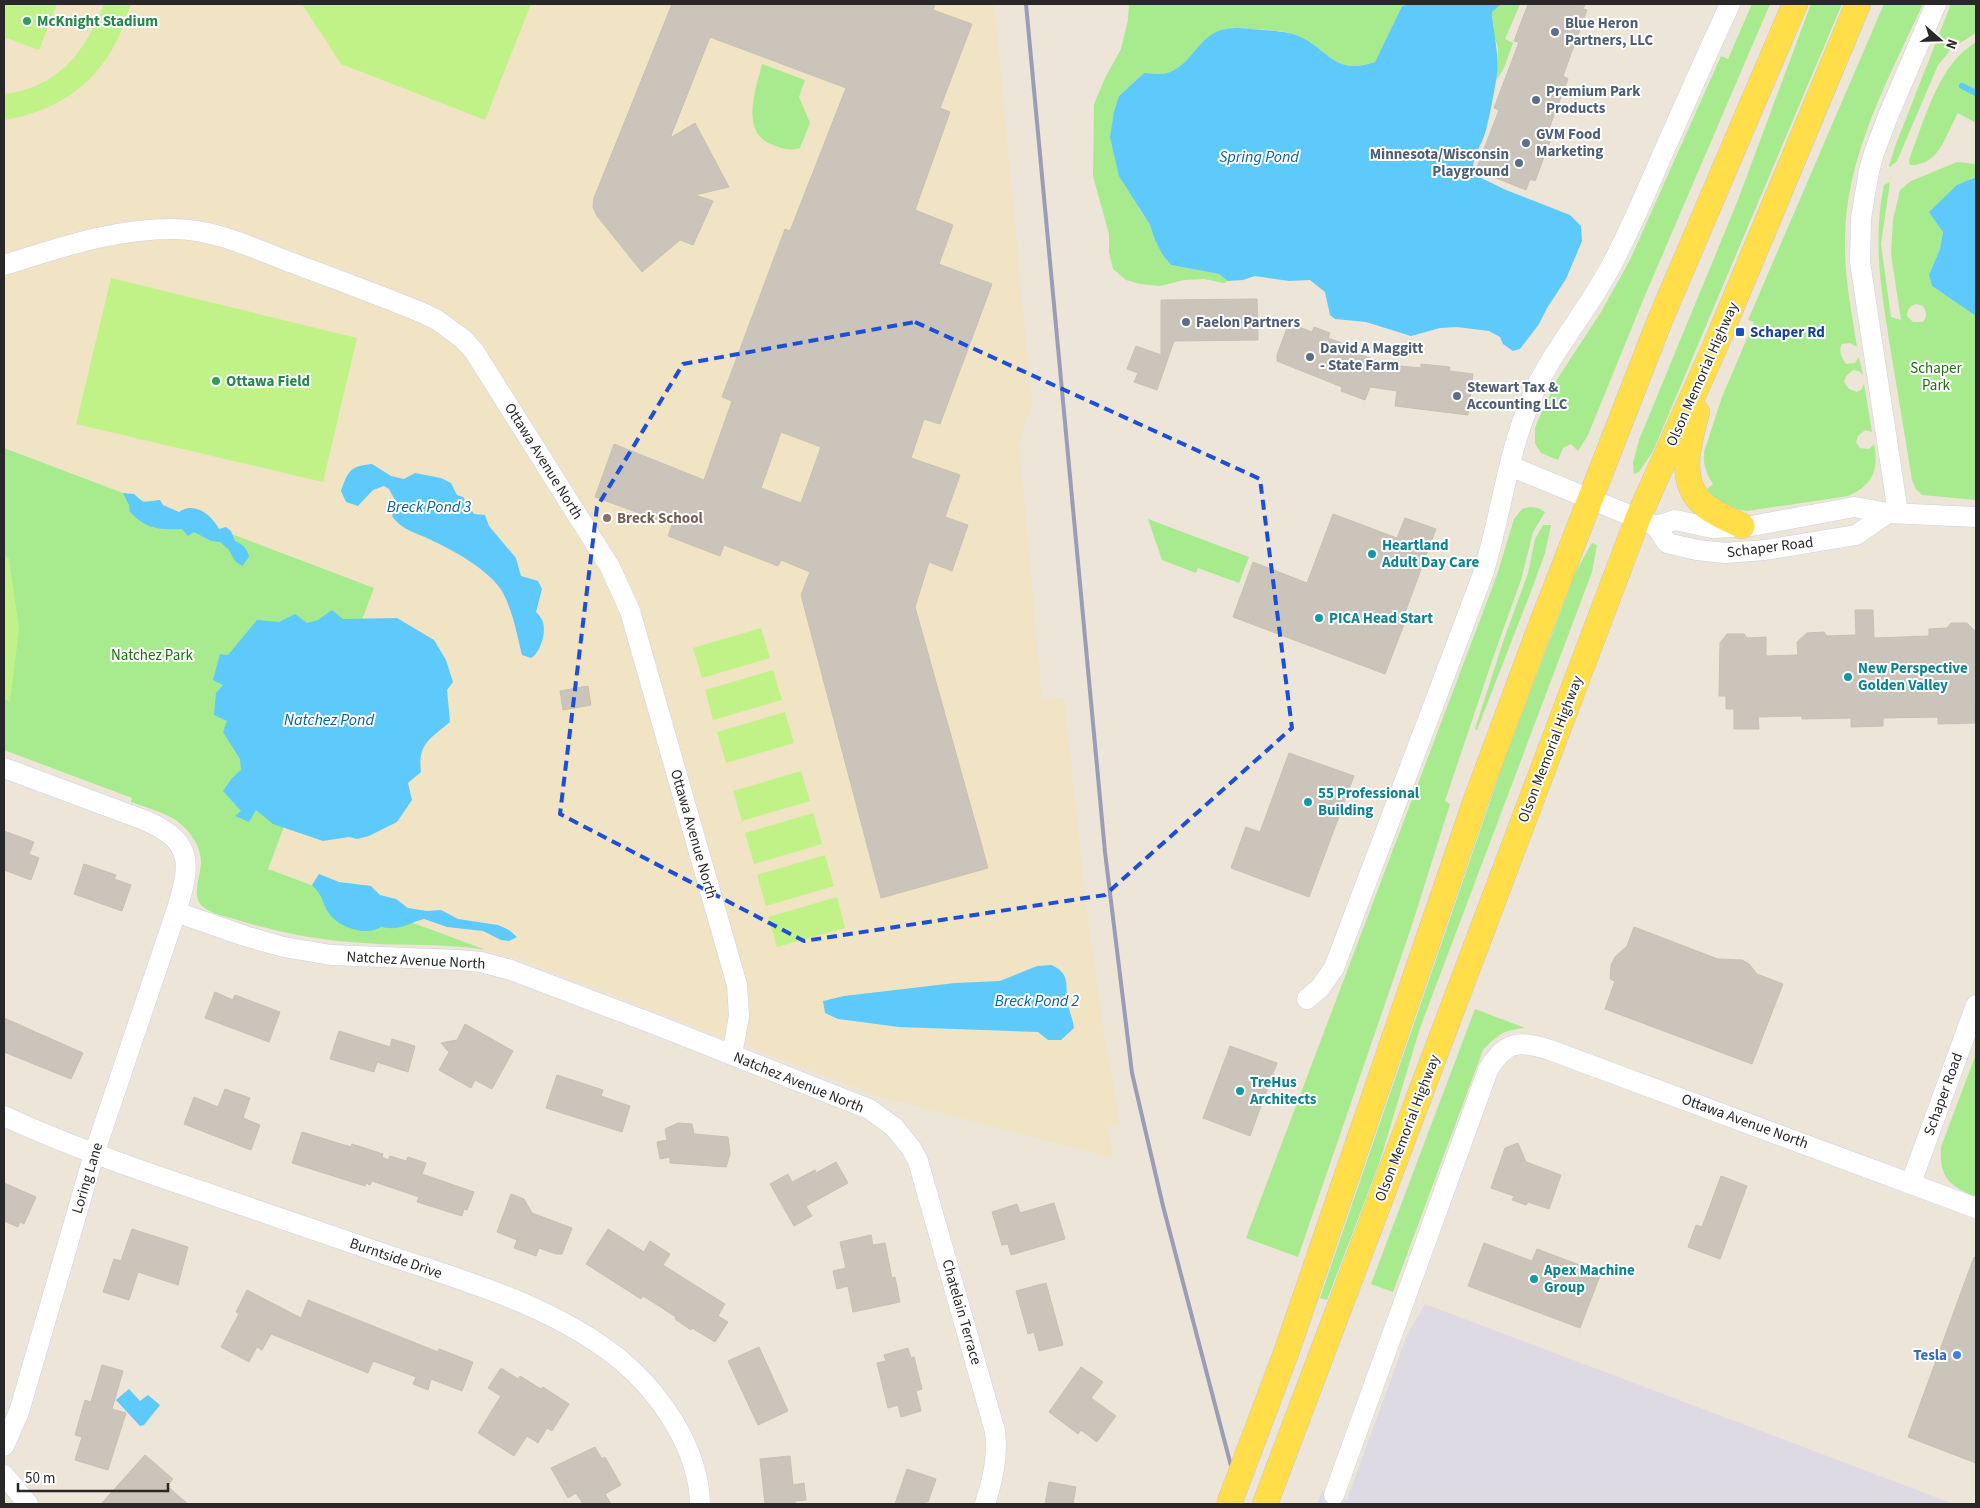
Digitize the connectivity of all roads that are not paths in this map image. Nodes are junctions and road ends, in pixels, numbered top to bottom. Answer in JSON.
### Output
{"nodes":[{"id":1,"x":1730,"y":4,"type":"edge"},
{"id":2,"x":1795,"y":4,"type":"edge"},
{"id":3,"x":1858,"y":4,"type":"edge"},
{"id":4,"x":1936,"y":4,"type":"edge"},
{"id":5,"x":4,"y":265,"type":"edge"},
{"id":6,"x":1714,"y":348,"type":"junction"},
{"id":7,"x":1510,"y":466,"type":"junction"},
{"id":8,"x":1590,"y":498,"type":"junction"},
{"id":9,"x":1893,"y":513,"type":"junction"},
{"id":10,"x":1976,"y":516,"type":"edge"},
{"id":11,"x":1647,"y":522,"type":"junction"},
{"id":12,"x":1742,"y":526,"type":"junction"},
{"id":13,"x":4,"y":768,"type":"edge"},
{"id":14,"x":176,"y":912,"type":"junction"},
{"id":15,"x":1307,"y":999,"type":"dead end"},
{"id":16,"x":1976,"y":1005,"type":"edge"},
{"id":17,"x":732,"y":1055,"type":"junction"},
{"id":18,"x":4,"y":1116,"type":"edge"},
{"id":19,"x":894,"y":1127,"type":"joint"},
{"id":20,"x":94,"y":1154,"type":"junction"},
{"id":21,"x":1911,"y":1183,"type":"junction"},
{"id":22,"x":1976,"y":1208,"type":"edge"},
{"id":23,"x":4,"y":1446,"type":"edge"},
{"id":24,"x":4,"y":1474,"type":"edge"},
{"id":25,"x":1334,"y":1496,"type":"dead end"},
{"id":26,"x":28,"y":1504,"type":"edge"},
{"id":27,"x":700,"y":1504,"type":"edge"},
{"id":28,"x":985,"y":1504,"type":"edge"},
{"id":29,"x":1229,"y":1504,"type":"edge"},
{"id":30,"x":1266,"y":1504,"type":"edge"}],
"edges":[{"from":1,"to":7,"type":"street"},
{"from":2,"to":8,"type":"main road"},
{"from":3,"to":6,"type":"main road","name":"Olson Memorial Highway"},
{"from":4,"to":9,"type":"street"},
{"from":5,"to":17,"type":"street","name":"Ottawa Avenue North"},
{"from":6,"to":11,"type":"main road","name":"Olson Memorial Highway"},
{"from":6,"to":12,"type":"main road"},
{"from":7,"to":8,"type":"street","name":"Schaper Road"},
{"from":7,"to":15,"type":"street"},
{"from":8,"to":11,"type":"street","name":"Schaper Road"},
{"from":8,"to":29,"type":"main road","bridge":true},
{"from":9,"to":10,"type":"street","name":"Schaper Road"},
{"from":9,"to":11,"type":"street","name":"Schaper Road"},
{"from":9,"to":12,"type":"street","name":"Schaper Road"},
{"from":11,"to":12,"type":"street","name":"Schaper Road"},
{"from":11,"to":30,"type":"main road","name":"Olson Memorial Highway"},
{"from":13,"to":14,"type":"street"},
{"from":14,"to":17,"type":"street","name":"Natchez Avenue North"},
{"from":14,"to":20,"type":"street","name":"Loring Lane"},
{"from":16,"to":21,"type":"street","name":"Schaper Road"},
{"from":17,"to":19,"type":"street","name":"Natchez Avenue North"},
{"from":18,"to":20,"type":"street","name":"Burntside Drive"},
{"from":19,"to":28,"type":"street","name":"Chatelain Terrace"},
{"from":20,"to":23,"type":"street","name":"Loring Lane"},
{"from":20,"to":27,"type":"street","name":"Burntside Drive"},
{"from":21,"to":22,"type":"street","name":"Ottawa Avenue North"},
{"from":21,"to":25,"type":"street","name":"Ottawa Avenue North"},
{"from":24,"to":26,"type":"street"}]}
